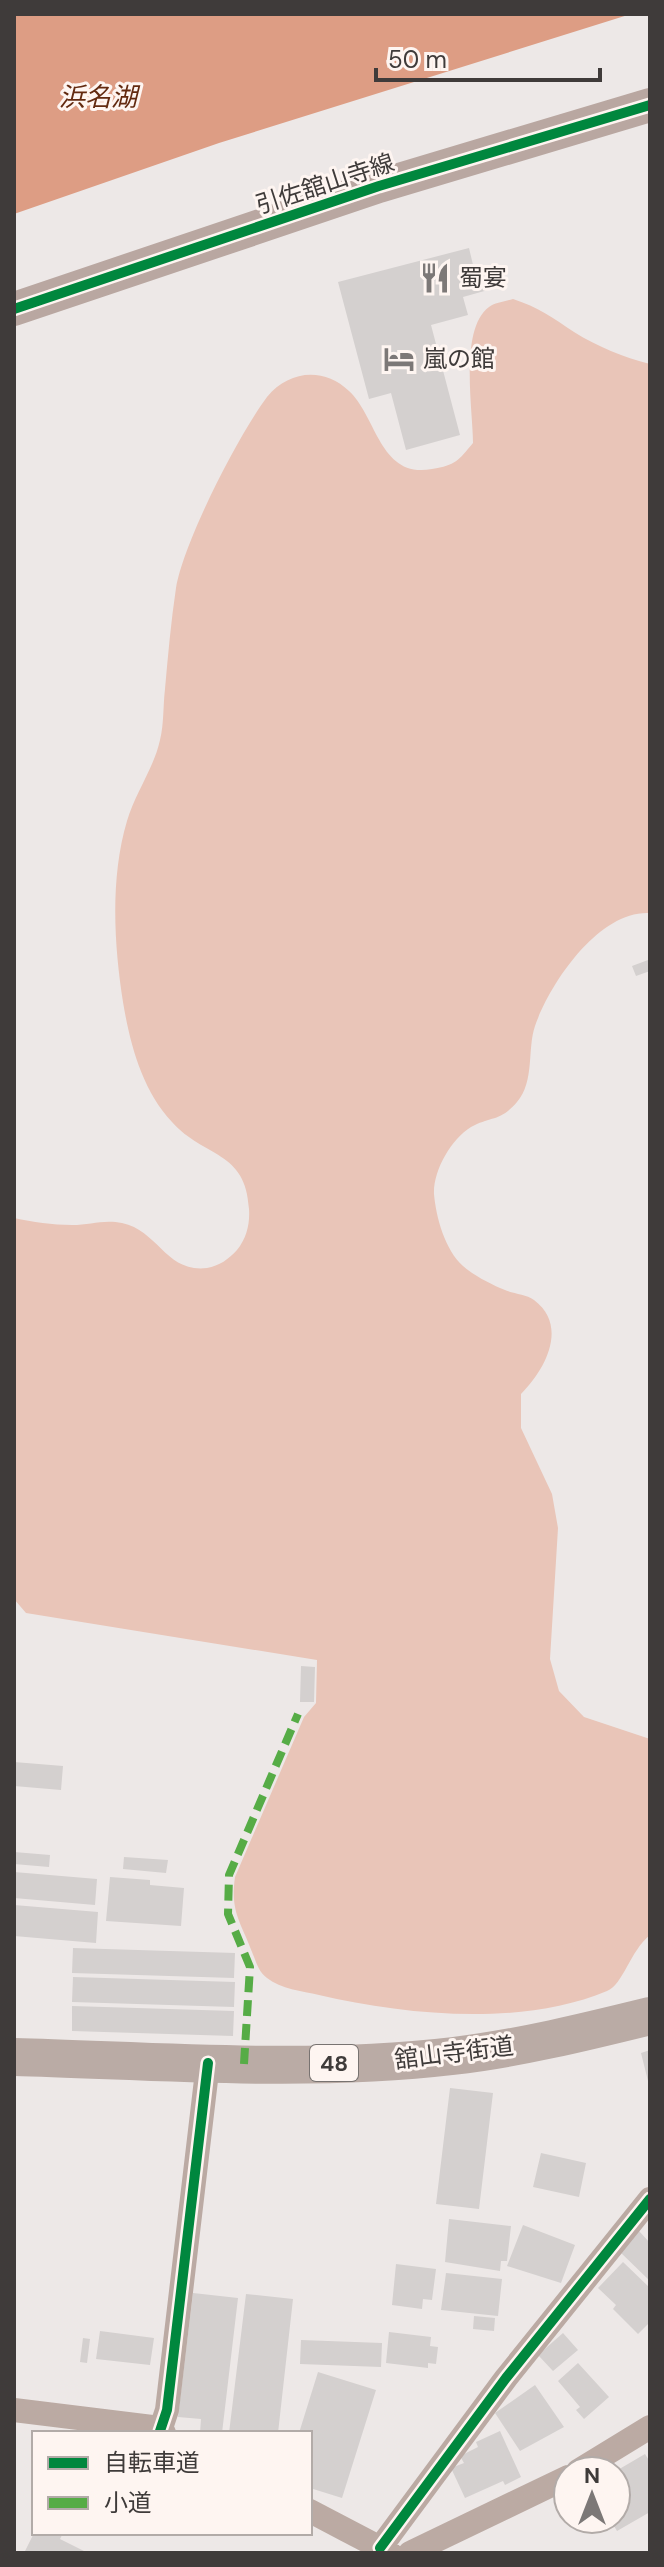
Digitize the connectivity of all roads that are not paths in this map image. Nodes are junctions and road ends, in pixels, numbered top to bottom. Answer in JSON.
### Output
{"nodes":[{"id":1,"x":650,"y":105,"type":"edge"},
{"id":2,"x":14,"y":309,"type":"edge"},
{"id":3,"x":650,"y":2016,"type":"edge"},
{"id":4,"x":14,"y":2057,"type":"edge"},
{"id":5,"x":208,"y":2063,"type":"junction"},
{"id":6,"x":650,"y":2199,"type":"edge"},
{"id":7,"x":14,"y":2410,"type":"edge"},
{"id":8,"x":650,"y":2427,"type":"edge"},
{"id":9,"x":160,"y":2431,"type":"edge"},
{"id":10,"x":162,"y":2431,"type":"edge"},
{"id":11,"x":604,"y":2455,"type":"edge"},
{"id":12,"x":552,"y":2485,"type":"edge"},
{"id":13,"x":312,"y":2512,"type":"edge"},
{"id":14,"x":385,"y":2550,"type":"edge"},
{"id":15,"x":410,"y":2553,"type":"edge"}],
"edges":[{"from":1,"to":2,"type":"main road","name":"引佐舘山寺線"},
{"from":3,"to":5,"type":"main road","name":"舘山寺街道","number":"48"},
{"from":4,"to":5,"type":"main road","name":"舘山寺街道","number":"48"},
{"from":5,"to":10,"type":"street"},
{"from":6,"to":14,"type":"street"},
{"from":7,"to":9,"type":"street"},
{"from":8,"to":11,"type":"street"},
{"from":12,"to":15,"type":"street"},
{"from":13,"to":14,"type":"street"}]}
